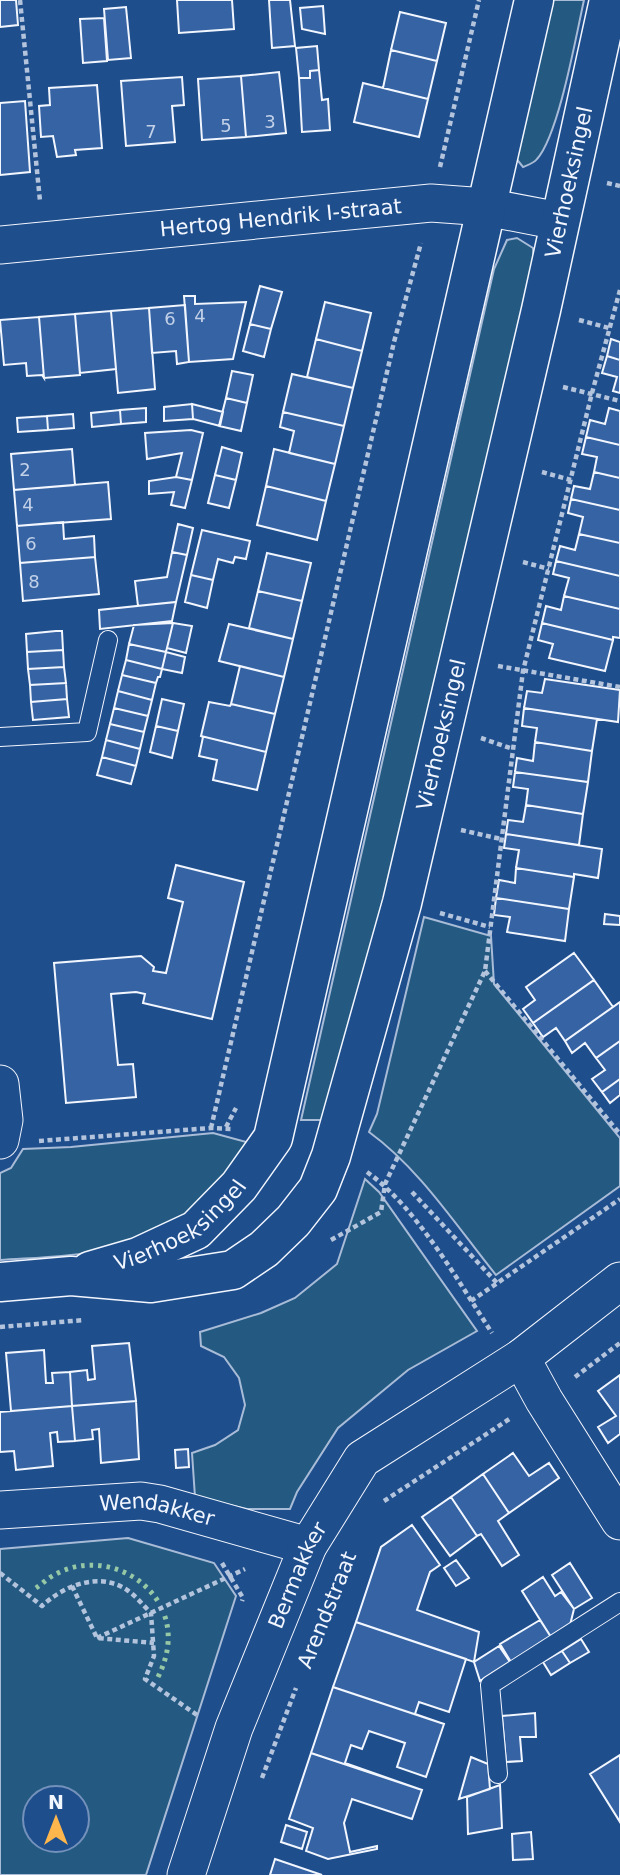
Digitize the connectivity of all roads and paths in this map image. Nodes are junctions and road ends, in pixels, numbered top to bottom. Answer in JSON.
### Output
{"nodes":[{"id":1,"x":20,"y":0,"type":"edge"},
{"id":2,"x":479,"y":0,"type":"edge"},
{"id":3,"x":534,"y":0,"type":"edge"},
{"id":4,"x":609,"y":0,"type":"edge"},
{"id":5,"x":431,"y":203,"type":"junction"},
{"id":6,"x":486,"y":207,"type":"junction"},
{"id":7,"x":559,"y":221,"type":"junction"},
{"id":8,"x":44,"y":241,"type":"junction"},
{"id":9,"x":0,"y":246,"type":"edge"},
{"id":10,"x":620,"y":290,"type":"edge"},
{"id":11,"x":525,"y":378,"type":"junction"},
{"id":12,"x":592,"y":393,"type":"junction"},
{"id":13,"x":620,"y":401,"type":"edge"},
{"id":14,"x":108,"y":640,"type":"dead end"},
{"id":15,"x":459,"y":658,"type":"junction"},
{"id":16,"x":523,"y":671,"type":"junction"},
{"id":17,"x":620,"y":687,"type":"edge"},
{"id":18,"x":0,"y":737,"type":"edge"},
{"id":19,"x":402,"y":903,"type":"junction"},
{"id":20,"x":489,"y":927,"type":"junction"},
{"id":21,"x":485,"y":971,"type":"junction"},
{"id":22,"x":0,"y":1084,"type":"edge"},
{"id":23,"x":211,"y":1128,"type":"junction"},
{"id":24,"x":620,"y":1135,"type":"edge"},
{"id":25,"x":273,"y":1138,"type":"junction"},
{"id":26,"x":13,"y":1141,"type":"edge"},
{"id":27,"x":331,"y":1156,"type":"junction"},
{"id":28,"x":384,"y":1184,"type":"junction"},
{"id":29,"x":412,"y":1192,"type":"dead end"},
{"id":30,"x":620,"y":1199,"type":"edge"},
{"id":31,"x":328,"y":1242,"type":"dead end"},
{"id":32,"x":71,"y":1276,"type":"junction"},
{"id":33,"x":620,"y":1281,"type":"edge"},
{"id":34,"x":0,"y":1282,"type":"edge"},
{"id":35,"x":498,"y":1283,"type":"junction"},
{"id":36,"x":471,"y":1301,"type":"junction"},
{"id":37,"x":620,"y":1343,"type":"edge"},
{"id":38,"x":521,"y":1358,"type":"junction"},
{"id":39,"x":544,"y":1400,"type":"junction"},
{"id":40,"x":381,"y":1503,"type":"dead end"},
{"id":41,"x":0,"y":1510,"type":"edge"},
{"id":42,"x":620,"y":1521,"type":"edge"},
{"id":43,"x":308,"y":1546,"type":"junction"},
{"id":44,"x":220,"y":1560,"type":"dead end"},
{"id":45,"x":0,"y":1573,"type":"edge"},
{"id":46,"x":230,"y":1575,"type":"junction"},
{"id":47,"x":72,"y":1586,"type":"junction"},
{"id":48,"x":620,"y":1602,"type":"edge"},
{"id":49,"x":238,"y":1611,"type":"dead end"},
{"id":50,"x":151,"y":1612,"type":"junction"},
{"id":51,"x":97,"y":1638,"type":"junction"},
{"id":52,"x":154,"y":1643,"type":"junction"},
{"id":53,"x":297,"y":1687,"type":"dead end"},
{"id":54,"x":234,"y":1728,"type":"junction"},
{"id":55,"x":498,"y":1774,"type":"dead end"},
{"id":56,"x":258,"y":1789,"type":"dead end"},
{"id":57,"x":186,"y":1875,"type":"edge"}],
"edges":[{"from":1,"to":8,"type":"path"},
{"from":2,"to":5,"type":"path"},
{"from":3,"to":6,"type":"street","name":"Vierhoeksingel"},
{"from":4,"to":7,"type":"street","name":"Vierhoeksingel"},
{"from":5,"to":6,"type":"street","name":"Hertog Hendrik I-straat"},
{"from":5,"to":8,"type":"street","name":"Hertog Hendrik I-straat"},
{"from":5,"to":23,"type":"path"},
{"from":6,"to":7,"type":"street","name":"Hertog Hendrik I-straat"},
{"from":6,"to":25,"type":"street","name":"Vierhoeksingel"},
{"from":7,"to":11,"type":"street","name":"Vierhoeksingel"},
{"from":8,"to":9,"type":"street","name":"Hertog Hendrik I-straat"},
{"from":10,"to":12,"type":"path"},
{"from":11,"to":12,"type":"path"},
{"from":11,"to":15,"type":"street","name":"Vierhoeksingel"},
{"from":12,"to":13,"type":"path"},
{"from":12,"to":16,"type":"path"},
{"from":14,"to":18,"type":"lane"},
{"from":15,"to":16,"type":"path"},
{"from":15,"to":19,"type":"street","name":"Vierhoeksingel"},
{"from":16,"to":17,"type":"path"},
{"from":16,"to":20,"type":"path"},
{"from":19,"to":20,"type":"path"},
{"from":19,"to":27,"type":"street","name":"Vierhoeksingel"},
{"from":20,"to":21,"type":"path"},
{"from":21,"to":24,"type":"path"},
{"from":21,"to":28,"type":"path"},
{"from":22,"to":26,"type":"street"},
{"from":23,"to":25,"type":"path"},
{"from":23,"to":26,"type":"path"},
{"from":25,"to":32,"type":"street","name":"Vierhoeksingel"},
{"from":27,"to":28,"type":"path"},
{"from":27,"to":32,"type":"street","name":"Vierhoeksingel"},
{"from":28,"to":31,"type":"path"},
{"from":28,"to":36,"type":"path"},
{"from":29,"to":35,"type":"path"},
{"from":30,"to":35,"type":"path"},
{"from":32,"to":34,"type":"street","name":"Vierhoeksingel"},
{"from":33,"to":38,"type":"street"},
{"from":35,"to":36,"type":"path"},
{"from":36,"to":38,"type":"path"},
{"from":37,"to":39,"type":"path"},
{"from":38,"to":39,"type":"street"},
{"from":38,"to":43,"type":"street","name":"Bermakker"},
{"from":39,"to":40,"type":"path"},
{"from":39,"to":42,"type":"street"},
{"from":41,"to":43,"type":"street","name":"Wendakker"},
{"from":43,"to":46,"type":"path"},
{"from":43,"to":54,"type":"street","name":"Bermakker"},
{"from":44,"to":46,"type":"path"},
{"from":45,"to":47,"type":"path"},
{"from":46,"to":49,"type":"path"},
{"from":46,"to":50,"type":"path"},
{"from":47,"to":50,"type":"path"},
{"from":47,"to":51,"type":"path"},
{"from":48,"to":55,"type":"lane"},
{"from":50,"to":51,"type":"path"},
{"from":50,"to":52,"type":"path"},
{"from":51,"to":52,"type":"path"},
{"from":52,"to":54,"type":"path"},
{"from":53,"to":56,"type":"path","name":"Arendstraat"},
{"from":54,"to":57,"type":"street","name":"Bermakker"}]}
